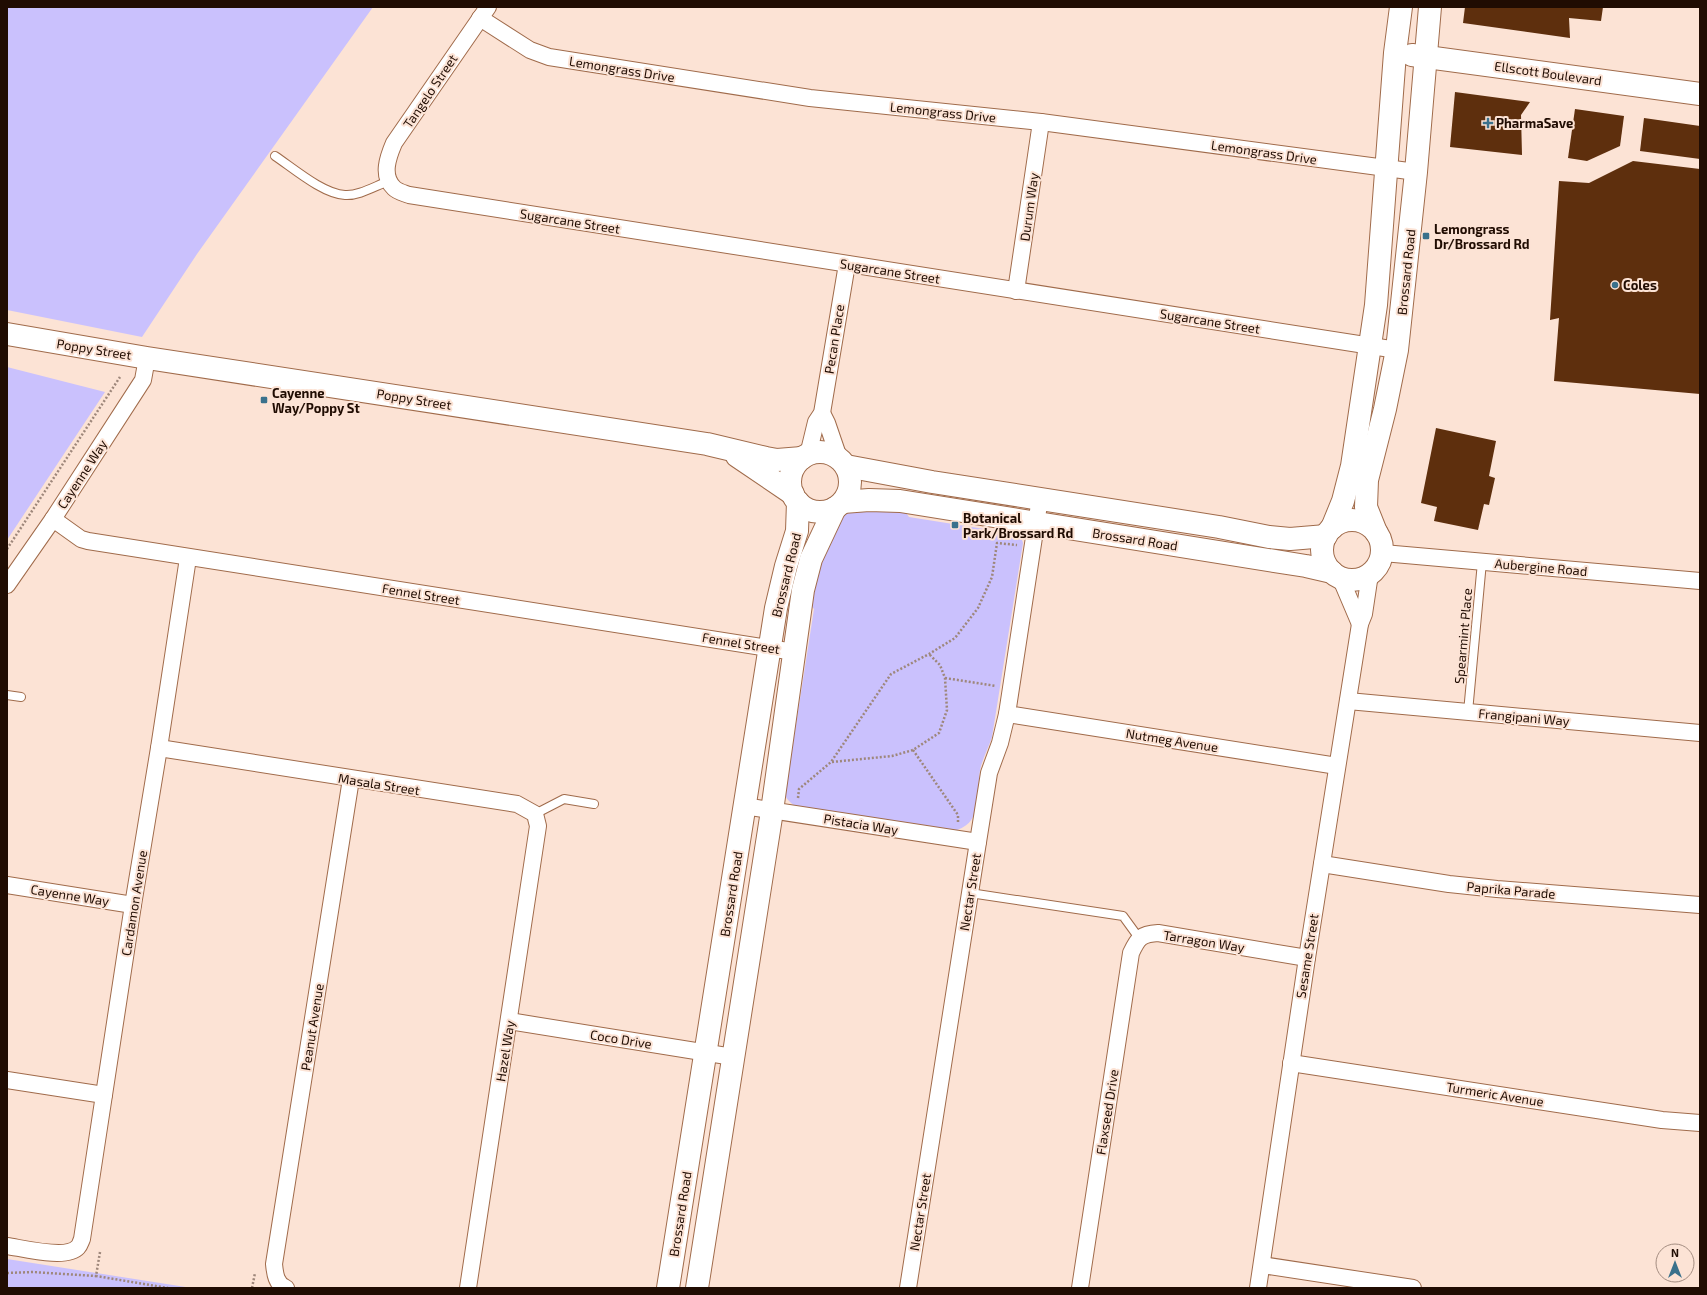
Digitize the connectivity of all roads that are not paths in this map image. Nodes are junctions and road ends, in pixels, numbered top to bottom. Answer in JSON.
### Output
{"nodes":[{"id":1,"x":1401,"y":7,"type":"edge"},
{"id":2,"x":1430,"y":7,"type":"edge"},
{"id":3,"x":484,"y":13,"type":"edge"},
{"id":4,"x":1395,"y":53,"type":"junction"},
{"id":5,"x":1425,"y":56,"type":"junction"},
{"id":6,"x":1700,"y":94,"type":"edge"},
{"id":7,"x":1041,"y":122,"type":"junction"},
{"id":8,"x":274,"y":156,"type":"dead end"},
{"id":9,"x":1388,"y":168,"type":"junction"},
{"id":10,"x":1416,"y":172,"type":"junction"},
{"id":11,"x":389,"y":181,"type":"junction"},
{"id":12,"x":847,"y":264,"type":"junction"},
{"id":13,"x":1016,"y":291,"type":"junction"},
{"id":14,"x":7,"y":334,"type":"edge"},
{"id":15,"x":1370,"y":346,"type":"junction"},
{"id":16,"x":1397,"y":350,"type":"junction"},
{"id":17,"x":147,"y":358,"type":"junction"},
{"id":18,"x":822,"y":413,"type":"junction"},
{"id":19,"x":726,"y":448,"type":"junction"},
{"id":20,"x":805,"y":456,"type":"junction"},
{"id":21,"x":842,"y":462,"type":"junction"},
{"id":22,"x":795,"y":498,"type":"junction"},
{"id":23,"x":1040,"y":498,"type":"junction"},
{"id":24,"x":839,"y":505,"type":"junction"},
{"id":25,"x":53,"y":519,"type":"junction"},
{"id":26,"x":1036,"y":523,"type":"junction"},
{"id":27,"x":1329,"y":532,"type":"junction"},
{"id":28,"x":1376,"y":532,"type":"junction"},
{"id":29,"x":1382,"y":553,"type":"junction"},
{"id":30,"x":188,"y":558,"type":"junction"},
{"id":31,"x":1482,"y":562,"type":"junction"},
{"id":32,"x":1370,"y":574,"type":"junction"},
{"id":33,"x":1336,"y":575,"type":"junction"},
{"id":34,"x":1700,"y":581,"type":"edge"},
{"id":35,"x":7,"y":585,"type":"edge"},
{"id":36,"x":1360,"y":624,"type":"junction"},
{"id":37,"x":770,"y":648,"type":"junction"},
{"id":38,"x":794,"y":652,"type":"junction"},
{"id":39,"x":7,"y":695,"type":"edge"},
{"id":40,"x":21,"y":698,"type":"dead end"},
{"id":41,"x":1348,"y":701,"type":"junction"},
{"id":42,"x":1468,"y":712,"type":"junction"},
{"id":43,"x":1007,"y":714,"type":"junction"},
{"id":44,"x":1700,"y":733,"type":"edge"},
{"id":45,"x":159,"y":748,"type":"junction"},
{"id":46,"x":1337,"y":766,"type":"junction"},
{"id":47,"x":350,"y":779,"type":"junction"},
{"id":48,"x":594,"y":804,"type":"dead end"},
{"id":49,"x":744,"y":806,"type":"junction"},
{"id":50,"x":772,"y":811,"type":"junction"},
{"id":51,"x":535,"y":814,"type":"junction"},
{"id":52,"x":978,"y":842,"type":"junction"},
{"id":53,"x":1322,"y":864,"type":"junction"},
{"id":54,"x":7,"y":885,"type":"edge"},
{"id":55,"x":970,"y":893,"type":"junction"},
{"id":56,"x":133,"y":905,"type":"junction"},
{"id":57,"x":1700,"y":906,"type":"edge"},
{"id":58,"x":1139,"y":938,"type":"junction"},
{"id":59,"x":1306,"y":958,"type":"junction"},
{"id":60,"x":510,"y":1021,"type":"junction"},
{"id":61,"x":706,"y":1052,"type":"junction"},
{"id":62,"x":733,"y":1056,"type":"junction"},
{"id":63,"x":1291,"y":1063,"type":"junction"},
{"id":64,"x":7,"y":1080,"type":"edge"},
{"id":65,"x":104,"y":1095,"type":"junction"},
{"id":66,"x":1700,"y":1123,"type":"edge"},
{"id":67,"x":7,"y":1246,"type":"edge"},
{"id":68,"x":1262,"y":1265,"type":"junction"},
{"id":69,"x":286,"y":1288,"type":"edge"},
{"id":70,"x":468,"y":1288,"type":"edge"},
{"id":71,"x":668,"y":1288,"type":"edge"},
{"id":72,"x":697,"y":1288,"type":"edge"},
{"id":73,"x":908,"y":1288,"type":"edge"},
{"id":74,"x":1080,"y":1288,"type":"edge"},
{"id":75,"x":1258,"y":1288,"type":"edge"},
{"id":76,"x":1413,"y":1288,"type":"edge"}],
"edges":[{"from":1,"to":4,"type":"street","name":"Brossard Road"},
{"from":2,"to":5,"type":"street","name":"Brossard Road"},
{"from":3,"to":7,"type":"street","name":"Lemongrass Drive"},
{"from":3,"to":11,"type":"street","name":"Tangelo Street"},
{"from":4,"to":5,"type":"street","name":"Ellscott Boulevard"},
{"from":4,"to":9,"type":"street","name":"Brossard Road"},
{"from":5,"to":6,"type":"street","name":"Ellscott Boulevard"},
{"from":5,"to":10,"type":"street","name":"Brossard Road"},
{"from":7,"to":9,"type":"street","name":"Lemongrass Drive"},
{"from":7,"to":13,"type":"street","name":"Durum Way"},
{"from":8,"to":11,"type":"lane"},
{"from":9,"to":10,"type":"street","name":"Lemongrass Drive"},
{"from":9,"to":15,"type":"street","name":"Brossard Road"},
{"from":10,"to":16,"type":"street","name":"Brossard Road"},
{"from":11,"to":12,"type":"street","name":"Sugarcane Street"},
{"from":12,"to":13,"type":"street","name":"Sugarcane Street"},
{"from":12,"to":18,"type":"street","name":"Pecan Place"},
{"from":13,"to":15,"type":"street","name":"Sugarcane Street"},
{"from":14,"to":17,"type":"street","name":"Poppy Street"},
{"from":15,"to":16,"type":"street","name":"Sugarcane Street"},
{"from":15,"to":27,"type":"street","name":"Brossard Road"},
{"from":16,"to":28,"type":"street","name":"Brossard Road"},
{"from":17,"to":19,"type":"street","name":"Poppy Street"},
{"from":17,"to":25,"type":"street","name":"Cayenne Way"},
{"from":18,"to":20,"type":"street","name":"Pecan Place"},
{"from":18,"to":21,"type":"street"},
{"from":19,"to":20,"type":"street","name":"Poppy Street"},
{"from":19,"to":22,"type":"street","name":"Poppy Street"},
{"from":20,"to":21,"type":"street"},
{"from":20,"to":22,"type":"street"},
{"from":21,"to":23,"type":"street","name":"Brossard Road"},
{"from":21,"to":24,"type":"street"},
{"from":22,"to":24,"type":"street"},
{"from":22,"to":37,"type":"street","name":"Brossard Road"},
{"from":23,"to":26,"type":"street","name":"Nectar Street"},
{"from":23,"to":27,"type":"street","name":"Brossard Road"},
{"from":24,"to":26,"type":"street","name":"Brossard Road"},
{"from":24,"to":38,"type":"street","name":"Brossard Road"},
{"from":25,"to":30,"type":"street","name":"Fennel Street"},
{"from":25,"to":35,"type":"street","name":"Cayenne Way"},
{"from":26,"to":33,"type":"street","name":"Brossard Road"},
{"from":26,"to":43,"type":"street","name":"Nectar Street"},
{"from":27,"to":28,"type":"street"},
{"from":27,"to":33,"type":"street"},
{"from":28,"to":29,"type":"street"},
{"from":29,"to":31,"type":"street","name":"Aubergine Road"},
{"from":29,"to":32,"type":"street"},
{"from":30,"to":37,"type":"street","name":"Fennel Street"},
{"from":30,"to":45,"type":"street","name":"Cardamon Avenue"},
{"from":31,"to":34,"type":"street","name":"Aubergine Road"},
{"from":31,"to":42,"type":"lane","name":"Spearmint Place"},
{"from":32,"to":33,"type":"street"},
{"from":32,"to":36,"type":"street","name":"Sesame Street"},
{"from":33,"to":36,"type":"street"},
{"from":36,"to":41,"type":"street","name":"Sesame Street"},
{"from":37,"to":38,"type":"street","name":"Fennel Street"},
{"from":37,"to":49,"type":"street","name":"Brossard Road"},
{"from":38,"to":50,"type":"street","name":"Brossard Road"},
{"from":39,"to":40,"type":"lane"},
{"from":41,"to":42,"type":"street","name":"Frangipani Way"},
{"from":41,"to":46,"type":"street","name":"Sesame Street"},
{"from":42,"to":44,"type":"street","name":"Frangipani Way"},
{"from":43,"to":46,"type":"street","name":"Nutmeg Avenue"},
{"from":43,"to":52,"type":"street","name":"Nectar Street"},
{"from":45,"to":47,"type":"street","name":"Masala Street"},
{"from":45,"to":56,"type":"street","name":"Cardamon Avenue"},
{"from":46,"to":53,"type":"street","name":"Sesame Street"},
{"from":47,"to":51,"type":"street","name":"Masala Street"},
{"from":47,"to":69,"type":"street","name":"Peanut Avenue"},
{"from":48,"to":51,"type":"lane"},
{"from":49,"to":50,"type":"street","name":"Pistacia Way"},
{"from":49,"to":61,"type":"street","name":"Brossard Road"},
{"from":50,"to":52,"type":"street","name":"Pistacia Way"},
{"from":50,"to":62,"type":"street","name":"Brossard Road"},
{"from":51,"to":60,"type":"street","name":"Hazel Way"},
{"from":52,"to":55,"type":"street","name":"Nectar Street"},
{"from":53,"to":57,"type":"street","name":"Paprika Parade"},
{"from":53,"to":59,"type":"street","name":"Sesame Street"},
{"from":54,"to":56,"type":"street","name":"Cayenne Way"},
{"from":55,"to":58,"type":"lane"},
{"from":55,"to":73,"type":"street","name":"Nectar Street"},
{"from":56,"to":65,"type":"street","name":"Cardamon Avenue"},
{"from":58,"to":59,"type":"street","name":"Tarragon Way"},
{"from":58,"to":74,"type":"street","name":"Flaxseed Drive"},
{"from":59,"to":63,"type":"street","name":"Sesame Street"},
{"from":60,"to":61,"type":"street","name":"Coco Drive"},
{"from":60,"to":70,"type":"street","name":"Hazel Way"},
{"from":61,"to":62,"type":"street","name":"Coco Drive"},
{"from":61,"to":71,"type":"street","name":"Brossard Road"},
{"from":62,"to":72,"type":"street","name":"Brossard Road"},
{"from":63,"to":66,"type":"street","name":"Turmeric Avenue"},
{"from":63,"to":68,"type":"street","name":"Sesame Street"},
{"from":64,"to":65,"type":"street"},
{"from":65,"to":67,"type":"street","name":"Cardamon Avenue"},
{"from":68,"to":75,"type":"street","name":"Sesame Street"},
{"from":68,"to":76,"type":"street"}]}
